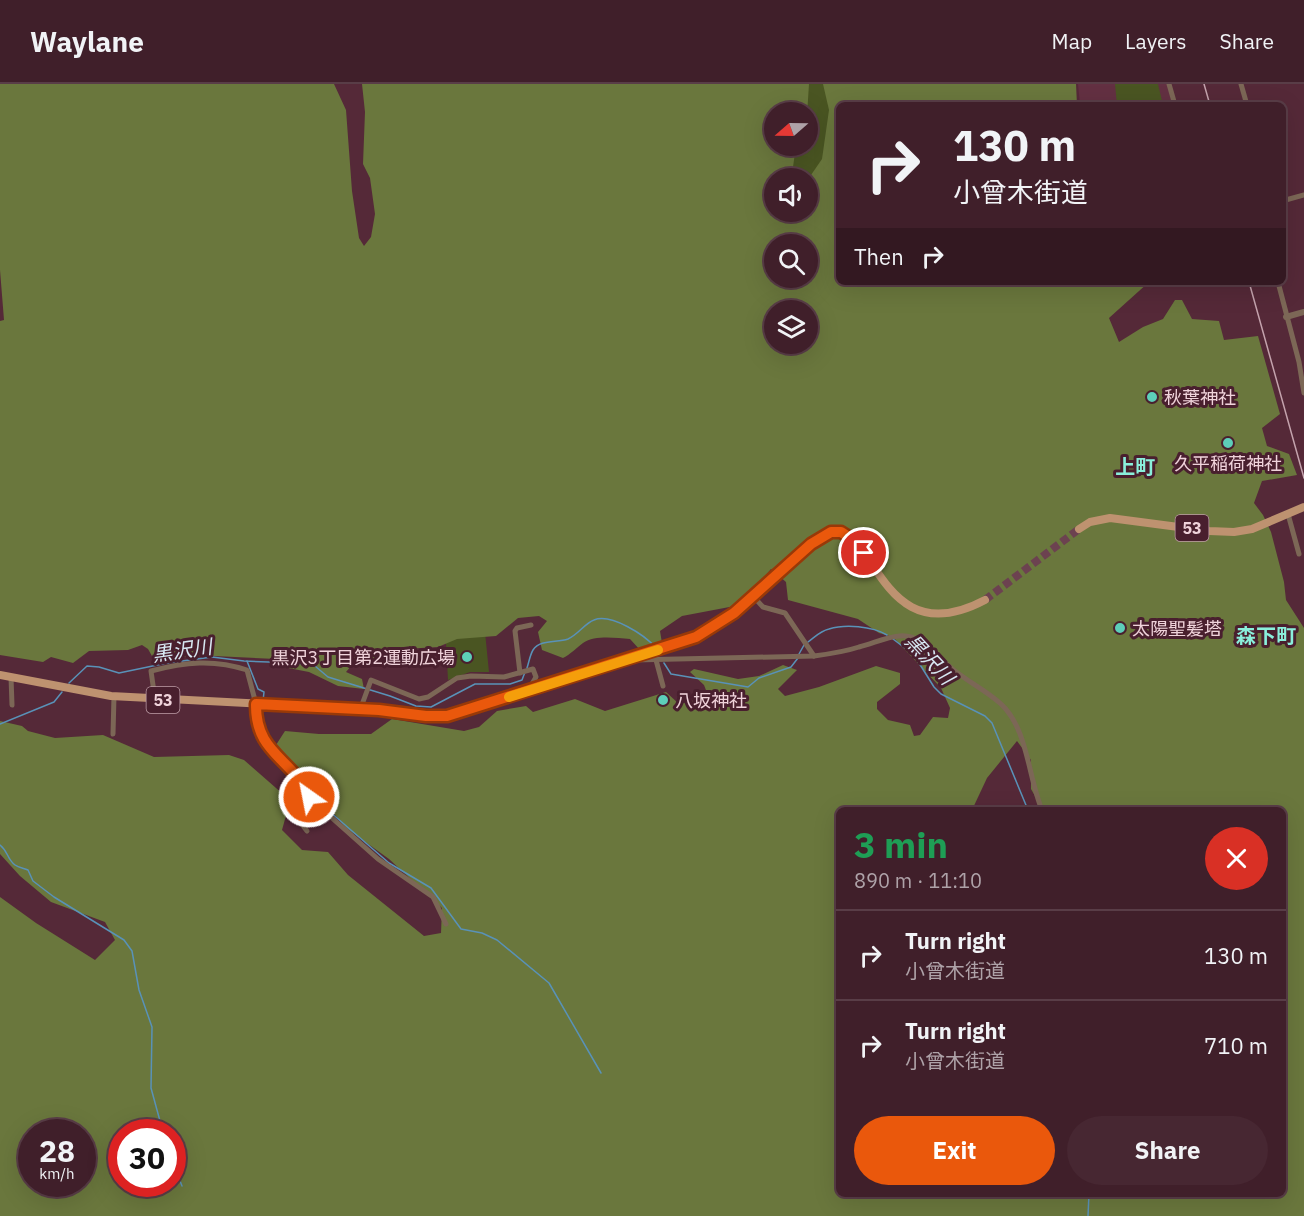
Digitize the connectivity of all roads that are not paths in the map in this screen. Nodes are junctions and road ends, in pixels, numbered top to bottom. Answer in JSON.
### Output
{"nodes":[{"id":1,"x":1169,"y":84,"type":"edge"},
{"id":2,"x":1241,"y":84,"type":"edge"},
{"id":3,"x":1174,"y":102,"type":"edge"},
{"id":4,"x":1246,"y":102,"type":"edge"},
{"id":5,"x":1304,"y":195,"type":"edge"},
{"id":6,"x":1286,"y":200,"type":"edge"},
{"id":7,"x":1279,"y":285,"type":"edge"},
{"id":8,"x":1304,"y":312,"type":"edge"},
{"id":9,"x":1286,"y":317,"type":"junction"},
{"id":10,"x":1304,"y":393,"type":"edge"},
{"id":11,"x":1304,"y":507,"type":"edge"},
{"id":12,"x":1288,"y":514,"type":"junction"},
{"id":13,"x":1079,"y":529,"type":"tunnel mouth"},
{"id":14,"x":1299,"y":554,"type":"dead end"},
{"id":15,"x":753,"y":596,"type":"junction"},
{"id":16,"x":985,"y":600,"type":"tunnel mouth"},
{"id":17,"x":531,"y":625,"type":"dead end"},
{"id":18,"x":658,"y":655,"type":"junction"},
{"id":19,"x":814,"y":656,"type":"junction"},
{"id":20,"x":521,"y":673,"type":"junction"},
{"id":21,"x":0,"y":675,"type":"edge"},
{"id":22,"x":11,"y":677,"type":"junction"},
{"id":23,"x":663,"y":686,"type":"dead end"},
{"id":24,"x":528,"y":692,"type":"junction"},
{"id":25,"x":114,"y":696,"type":"junction"},
{"id":26,"x":155,"y":699,"type":"junction"},
{"id":27,"x":260,"y":704,"type":"junction"},
{"id":28,"x":12,"y":705,"type":"dead end"},
{"id":29,"x":360,"y":710,"type":"junction"},
{"id":30,"x":113,"y":734,"type":"dead end"},
{"id":31,"x":305,"y":787,"type":"junction"},
{"id":32,"x":1041,"y":807,"type":"edge"},
{"id":33,"x":307,"y":831,"type":"dead end"},
{"id":34,"x":446,"y":924,"type":"dead end"}],
"edges":[{"from":1,"to":3,"type":"street"},
{"from":2,"to":4,"type":"street"},
{"from":5,"to":6,"type":"street"},
{"from":7,"to":9,"type":"street"},
{"from":8,"to":9,"type":"street"},
{"from":9,"to":10,"type":"street"},
{"from":11,"to":12,"type":"main road","number":"53"},
{"from":12,"to":13,"type":"main road","number":"53"},
{"from":12,"to":14,"type":"street"},
{"from":15,"to":16,"type":"main road","number":"53"},
{"from":15,"to":18,"type":"main road","number":"53"},
{"from":15,"to":19,"type":"street"},
{"from":17,"to":20,"type":"street"},
{"from":18,"to":19,"type":"street"},
{"from":18,"to":23,"type":"street"},
{"from":18,"to":24,"type":"main road","number":"53"},
{"from":19,"to":32,"type":"street"},
{"from":20,"to":24,"type":"street"},
{"from":20,"to":29,"type":"street"},
{"from":21,"to":22,"type":"main road","number":"53"},
{"from":22,"to":25,"type":"main road","number":"53"},
{"from":22,"to":28,"type":"street"},
{"from":24,"to":29,"type":"main road","number":"53"},
{"from":25,"to":26,"type":"main road","number":"53"},
{"from":25,"to":30,"type":"street"},
{"from":26,"to":27,"type":"main road","number":"53"},
{"from":26,"to":27,"type":"street"},
{"from":27,"to":29,"type":"main road","number":"53"},
{"from":27,"to":31,"type":"street"},
{"from":31,"to":33,"type":"street"},
{"from":31,"to":34,"type":"street"}]}
